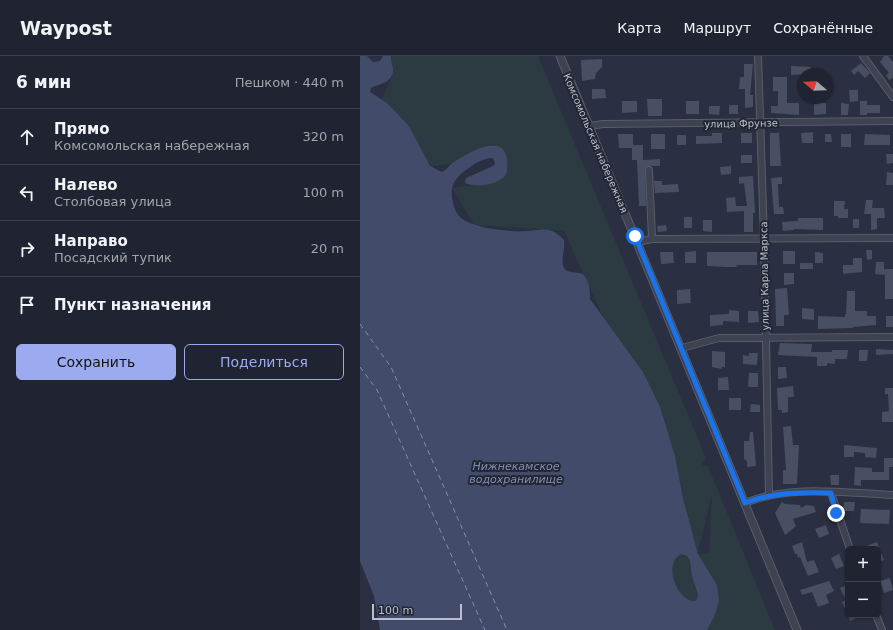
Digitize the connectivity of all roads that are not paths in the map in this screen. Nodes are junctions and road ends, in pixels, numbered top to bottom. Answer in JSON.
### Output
{"nodes":[{"id":1,"x":560,"y":56,"type":"edge"},
{"id":2,"x":758,"y":56,"type":"edge"},
{"id":3,"x":863,"y":56,"type":"edge"},
{"id":4,"x":893,"y":97,"type":"edge"},
{"id":5,"x":760,"y":122,"type":"junction"},
{"id":6,"x":893,"y":122,"type":"edge"},
{"id":7,"x":590,"y":126,"type":"junction"},
{"id":8,"x":650,"y":170,"type":"dead end"},
{"id":9,"x":893,"y":238,"type":"edge"},
{"id":10,"x":652,"y":239,"type":"junction"},
{"id":11,"x":764,"y":239,"type":"junction"},
{"id":12,"x":637,"y":242,"type":"junction"},
{"id":13,"x":765,"y":336,"type":"junction"},
{"id":14,"x":893,"y":337,"type":"edge"},
{"id":15,"x":682,"y":348,"type":"junction"},
{"id":16,"x":831,"y":493,"type":"junction"},
{"id":17,"x":893,"y":495,"type":"edge"},
{"id":18,"x":769,"y":496,"type":"junction"},
{"id":19,"x":745,"y":503,"type":"junction"},
{"id":20,"x":849,"y":546,"type":"edge"},
{"id":21,"x":877,"y":618,"type":"edge"},
{"id":22,"x":797,"y":630,"type":"edge"},
{"id":23,"x":882,"y":630,"type":"edge"}],
"edges":[{"from":1,"to":7,"type":"street","name":"Комсомольская набережная"},
{"from":2,"to":5,"type":"street","name":"улица Карла Маркса"},
{"from":3,"to":4,"type":"street"},
{"from":5,"to":6,"type":"street","name":"улица Фрунзе"},
{"from":5,"to":7,"type":"street","name":"улица Фрунзе"},
{"from":5,"to":11,"type":"street","name":"улица Карла Маркса"},
{"from":7,"to":12,"type":"street","name":"Комсомольская набережная"},
{"from":8,"to":10,"type":"street"},
{"from":9,"to":11,"type":"street"},
{"from":10,"to":11,"type":"street"},
{"from":10,"to":12,"type":"street"},
{"from":11,"to":13,"type":"street","name":"улица Карла Маркса"},
{"from":12,"to":15,"type":"street","name":"Комсомольская набережная"},
{"from":13,"to":14,"type":"street"},
{"from":13,"to":15,"type":"street"},
{"from":13,"to":18,"type":"street","name":"улица Карла Маркса"},
{"from":15,"to":19,"type":"street","name":"Комсомольская набережная"},
{"from":16,"to":17,"type":"street"},
{"from":16,"to":18,"type":"street"},
{"from":16,"to":20,"type":"street"},
{"from":18,"to":19,"type":"street"},
{"from":19,"to":22,"type":"street","name":"Комсомольская набережная"},
{"from":21,"to":23,"type":"street"}]}
